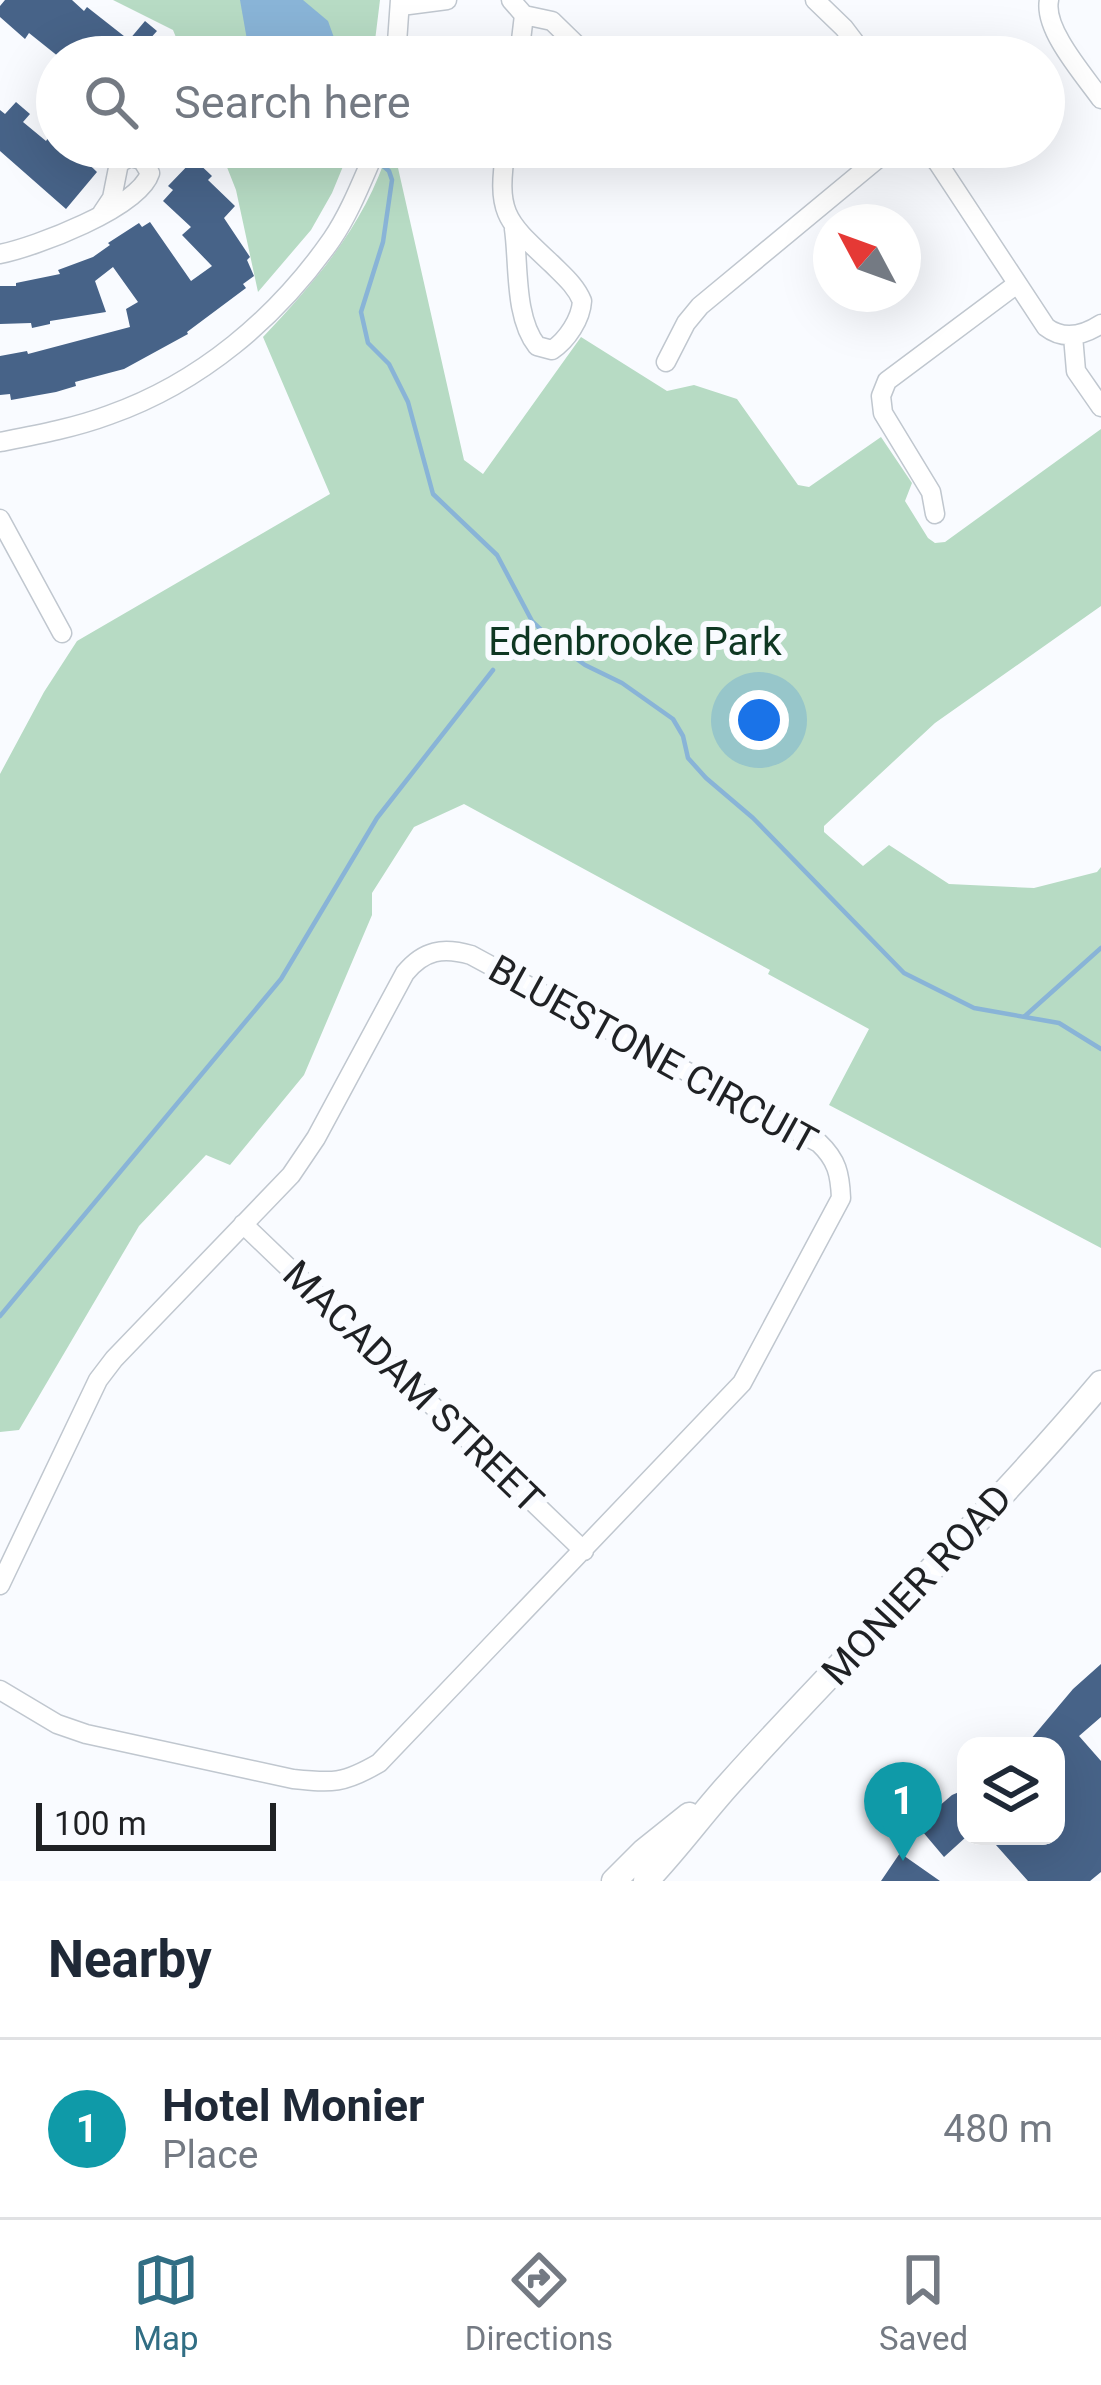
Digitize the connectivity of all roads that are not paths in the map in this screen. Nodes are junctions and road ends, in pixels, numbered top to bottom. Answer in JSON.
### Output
{"nodes":[{"id":1,"x":447,"y":0,"type":"edge"},
{"id":2,"x":815,"y":0,"type":"edge"},
{"id":3,"x":1049,"y":0,"type":"edge"},
{"id":4,"x":400,"y":3,"type":"edge"},
{"id":5,"x":518,"y":8,"type":"edge"},
{"id":6,"x":398,"y":36,"type":"edge"},
{"id":7,"x":568,"y":36,"type":"edge"},
{"id":8,"x":850,"y":36,"type":"edge"},
{"id":9,"x":1058,"y":36,"type":"edge"},
{"id":10,"x":1065,"y":46,"type":"edge"},
{"id":11,"x":1101,"y":99,"type":"edge"},
{"id":12,"x":368,"y":168,"type":"edge"},
{"id":13,"x":504,"y":168,"type":"edge"},
{"id":14,"x":867,"y":168,"type":"edge"},
{"id":15,"x":941,"y":168,"type":"edge"},
{"id":16,"x":102,"y":213,"type":"dead end"},
{"id":17,"x":514,"y":229,"type":"junction"},
{"id":18,"x":0,"y":254,"type":"edge"},
{"id":19,"x":1017,"y":284,"type":"junction"},
{"id":20,"x":1101,"y":324,"type":"edge"},
{"id":21,"x":1073,"y":336,"type":"junction"},
{"id":22,"x":666,"y":362,"type":"dead end"},
{"id":23,"x":1101,"y":407,"type":"edge"},
{"id":24,"x":0,"y":442,"type":"edge"},
{"id":25,"x":935,"y":514,"type":"dead end"},
{"id":26,"x":0,"y":519,"type":"edge"},
{"id":27,"x":62,"y":633,"type":"dead end"},
{"id":28,"x":243,"y":1224,"type":"junction"},
{"id":29,"x":1101,"y":1383,"type":"edge"},
{"id":30,"x":584,"y":1551,"type":"junction"},
{"id":31,"x":0,"y":1585,"type":"edge"},
{"id":32,"x":0,"y":1690,"type":"edge"},
{"id":33,"x":729,"y":1784,"type":"junction"},
{"id":34,"x":614,"y":1881,"type":"edge"},
{"id":35,"x":646,"y":1881,"type":"edge"}],
"edges":[{"from":1,"to":4,"type":"street"},
{"from":2,"to":8,"type":"street"},
{"from":3,"to":9,"type":"street"},
{"from":4,"to":6,"type":"street"},
{"from":5,"to":7,"type":"street"},
{"from":10,"to":11,"type":"street"},
{"from":12,"to":24,"type":"street"},
{"from":13,"to":17,"type":"street"},
{"from":14,"to":22,"type":"street"},
{"from":15,"to":19,"type":"street"},
{"from":16,"to":18,"type":"street"},
{"from":17,"to":17,"type":"street"},
{"from":19,"to":21,"type":"street"},
{"from":19,"to":25,"type":"street"},
{"from":20,"to":21,"type":"street"},
{"from":21,"to":23,"type":"street"},
{"from":26,"to":27,"type":"street"},
{"from":28,"to":30,"type":"street","name":"MACADAM STREET"},
{"from":28,"to":30,"type":"street","name":"BLUESTONE CIRCUIT"},
{"from":28,"to":31,"type":"street","name":"BLUESTONE CIRCUIT"},
{"from":29,"to":33,"type":"main road","name":"MONIER ROAD"},
{"from":30,"to":32,"type":"street","name":"BLUESTONE CIRCUIT"},
{"from":33,"to":34,"type":"main road","name":"MONIER ROAD"},
{"from":33,"to":35,"type":"main road","name":"MONIER ROAD"}]}
